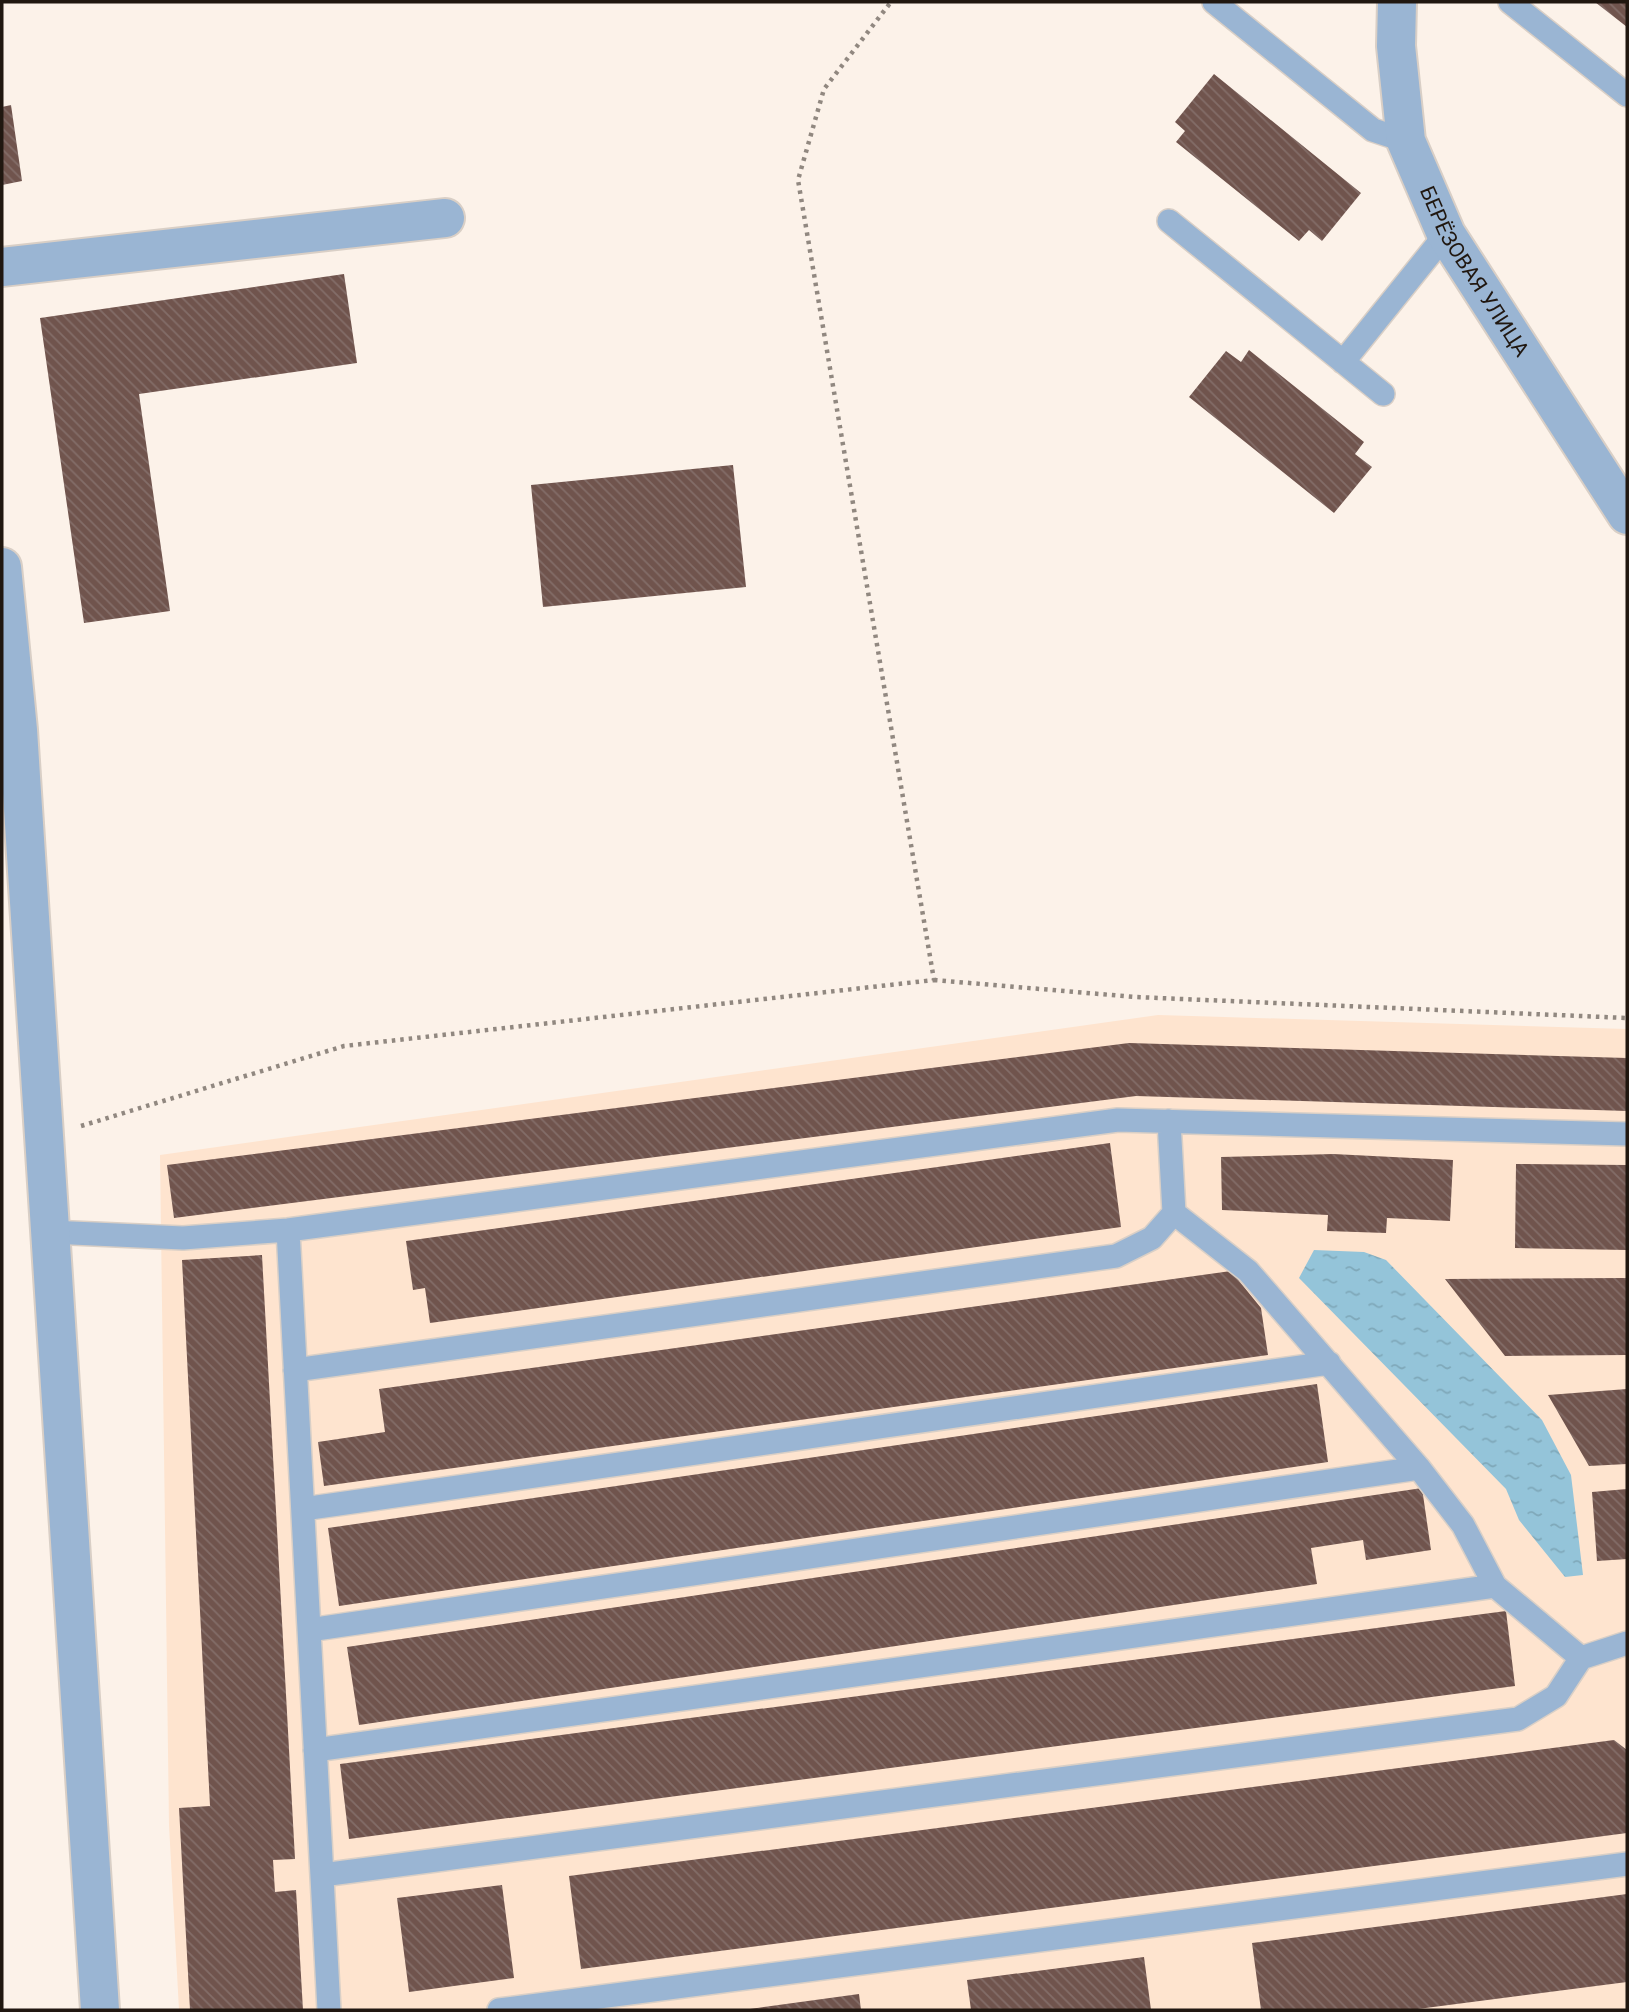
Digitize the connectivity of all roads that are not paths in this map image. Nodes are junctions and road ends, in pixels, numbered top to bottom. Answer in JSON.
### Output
{"nodes":[{"id":1,"x":1214,"y":2,"type":"edge"},
{"id":2,"x":1397,"y":2,"type":"edge"},
{"id":3,"x":1510,"y":2,"type":"edge"},
{"id":4,"x":1627,"y":95,"type":"edge"},
{"id":5,"x":1406,"y":141,"type":"junction"},
{"id":6,"x":445,"y":218,"type":"dead end"},
{"id":7,"x":1169,"y":221,"type":"dead end"},
{"id":8,"x":1446,"y":234,"type":"junction"},
{"id":9,"x":2,"y":267,"type":"edge"},
{"id":10,"x":1343,"y":362,"type":"junction"},
{"id":11,"x":1383,"y":394,"type":"dead end"},
{"id":12,"x":1627,"y":515,"type":"edge"},
{"id":13,"x":2,"y":567,"type":"edge"},
{"id":14,"x":1169,"y":1121,"type":"junction"},
{"id":15,"x":1627,"y":1134,"type":"edge"},
{"id":16,"x":1174,"y":1213,"type":"junction"},
{"id":17,"x":288,"y":1230,"type":"junction"},
{"id":18,"x":50,"y":1231,"type":"junction"},
{"id":19,"x":1329,"y":1363,"type":"junction"},
{"id":20,"x":295,"y":1370,"type":"junction"},
{"id":21,"x":1419,"y":1468,"type":"junction"},
{"id":22,"x":303,"y":1509,"type":"junction"},
{"id":23,"x":1495,"y":1586,"type":"junction"},
{"id":24,"x":309,"y":1630,"type":"junction"},
{"id":25,"x":1627,"y":1643,"type":"edge"},
{"id":26,"x":1581,"y":1658,"type":"junction"},
{"id":27,"x":315,"y":1750,"type":"junction"},
{"id":28,"x":1627,"y":1864,"type":"edge"},
{"id":29,"x":322,"y":1875,"type":"junction"},
{"id":30,"x":100,"y":2010,"type":"edge"},
{"id":31,"x":329,"y":2010,"type":"edge"},
{"id":32,"x":499,"y":2010,"type":"edge"}],
"edges":[{"from":1,"to":5,"type":"lane"},
{"from":2,"to":5,"type":"street","name":"БЕРЁЗОВАЯ УЛИЦА"},
{"from":3,"to":4,"type":"lane"},
{"from":5,"to":8,"type":"street","name":"БЕРЁЗОВАЯ УЛИЦА"},
{"from":6,"to":9,"type":"street"},
{"from":7,"to":10,"type":"lane"},
{"from":8,"to":10,"type":"lane"},
{"from":8,"to":12,"type":"street","name":"БЕРЁЗОВАЯ УЛИЦА"},
{"from":10,"to":11,"type":"lane"},
{"from":13,"to":18,"type":"street"},
{"from":14,"to":15,"type":"lane"},
{"from":14,"to":16,"type":"lane"},
{"from":14,"to":17,"type":"lane"},
{"from":16,"to":19,"type":"lane"},
{"from":16,"to":20,"type":"lane"},
{"from":17,"to":18,"type":"lane"},
{"from":17,"to":20,"type":"lane"},
{"from":18,"to":30,"type":"street"},
{"from":19,"to":21,"type":"lane"},
{"from":19,"to":22,"type":"lane"},
{"from":20,"to":22,"type":"lane"},
{"from":21,"to":23,"type":"lane"},
{"from":21,"to":24,"type":"lane"},
{"from":22,"to":24,"type":"lane"},
{"from":23,"to":26,"type":"lane"},
{"from":23,"to":27,"type":"lane"},
{"from":24,"to":27,"type":"lane"},
{"from":25,"to":26,"type":"lane"},
{"from":26,"to":29,"type":"lane"},
{"from":27,"to":29,"type":"lane"},
{"from":28,"to":32,"type":"lane"},
{"from":29,"to":31,"type":"lane"}]}
